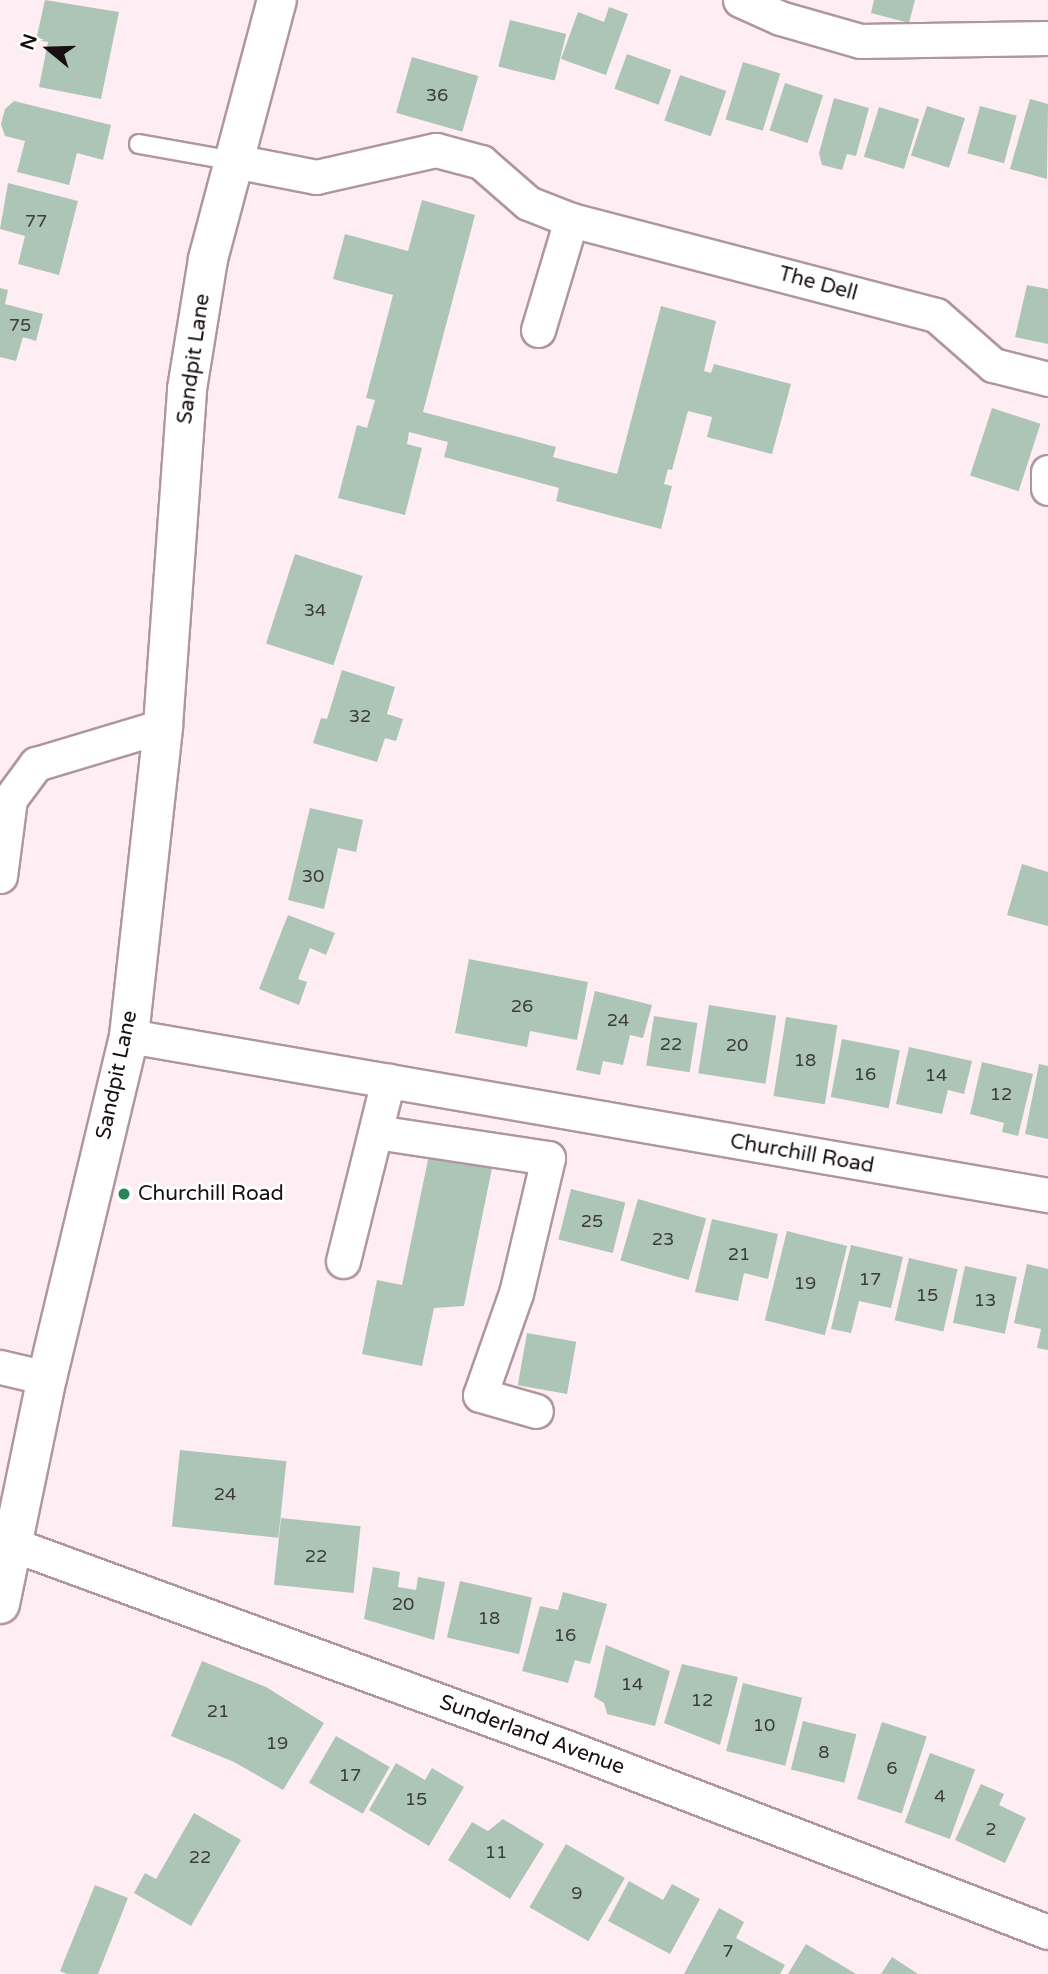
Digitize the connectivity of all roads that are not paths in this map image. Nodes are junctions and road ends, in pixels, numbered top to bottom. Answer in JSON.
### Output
{"nodes":[{"id":1,"x":277,"y":0,"type":"edge"},
{"id":2,"x":740,"y":0,"type":"edge"},
{"id":3,"x":1048,"y":38,"type":"edge"},
{"id":4,"x":139,"y":144,"type":"dead end"},
{"id":5,"x":234,"y":161,"type":"junction"},
{"id":6,"x":571,"y":220,"type":"junction"},
{"id":7,"x":538,"y":330,"type":"dead end"},
{"id":8,"x":1048,"y":380,"type":"edge"},
{"id":9,"x":1048,"y":472,"type":"edge"},
{"id":10,"x":1048,"y":488,"type":"edge"},
{"id":11,"x":163,"y":726,"type":"junction"},
{"id":12,"x":0,"y":876,"type":"edge"},
{"id":13,"x":129,"y":1036,"type":"junction"},
{"id":14,"x":388,"y":1081,"type":"junction"},
{"id":15,"x":556,"y":1113,"type":"junction"},
{"id":16,"x":376,"y":1132,"type":"junction"},
{"id":17,"x":548,"y":1158,"type":"junction"},
{"id":18,"x":1048,"y":1195,"type":"edge"},
{"id":19,"x":343,"y":1261,"type":"dead end"},
{"id":20,"x":0,"y":1367,"type":"edge"},
{"id":21,"x":47,"y":1378,"type":"junction"},
{"id":22,"x":536,"y":1411,"type":"dead end"},
{"id":23,"x":14,"y":1545,"type":"junction"},
{"id":24,"x":0,"y":1604,"type":"edge"},
{"id":25,"x":1048,"y":1932,"type":"edge"}],
"edges":[{"from":1,"to":5,"type":"street","name":"Sandpit Lane"},
{"from":2,"to":3,"type":"street"},
{"from":4,"to":5,"type":"lane"},
{"from":5,"to":6,"type":"street","name":"The Dell"},
{"from":5,"to":11,"type":"street","name":"Sandpit Lane"},
{"from":6,"to":7,"type":"street"},
{"from":6,"to":8,"type":"street","name":"The Dell"},
{"from":9,"to":10,"type":"street"},
{"from":11,"to":12,"type":"street"},
{"from":11,"to":13,"type":"street","name":"Sandpit Lane"},
{"from":13,"to":14,"type":"street","name":"Churchill Road"},
{"from":13,"to":21,"type":"street","name":"Sandpit Lane"},
{"from":14,"to":15,"type":"street","name":"Churchill Road"},
{"from":14,"to":16,"type":"street"},
{"from":15,"to":17,"type":"street"},
{"from":15,"to":18,"type":"street","name":"Churchill Road"},
{"from":16,"to":17,"type":"street"},
{"from":16,"to":19,"type":"street"},
{"from":17,"to":22,"type":"street"},
{"from":20,"to":21,"type":"street"},
{"from":21,"to":23,"type":"street","name":"Sandpit Lane"},
{"from":23,"to":24,"type":"street","name":"Sandpit Lane"},
{"from":23,"to":25,"type":"street","name":"Sunderland Avenue"}]}
